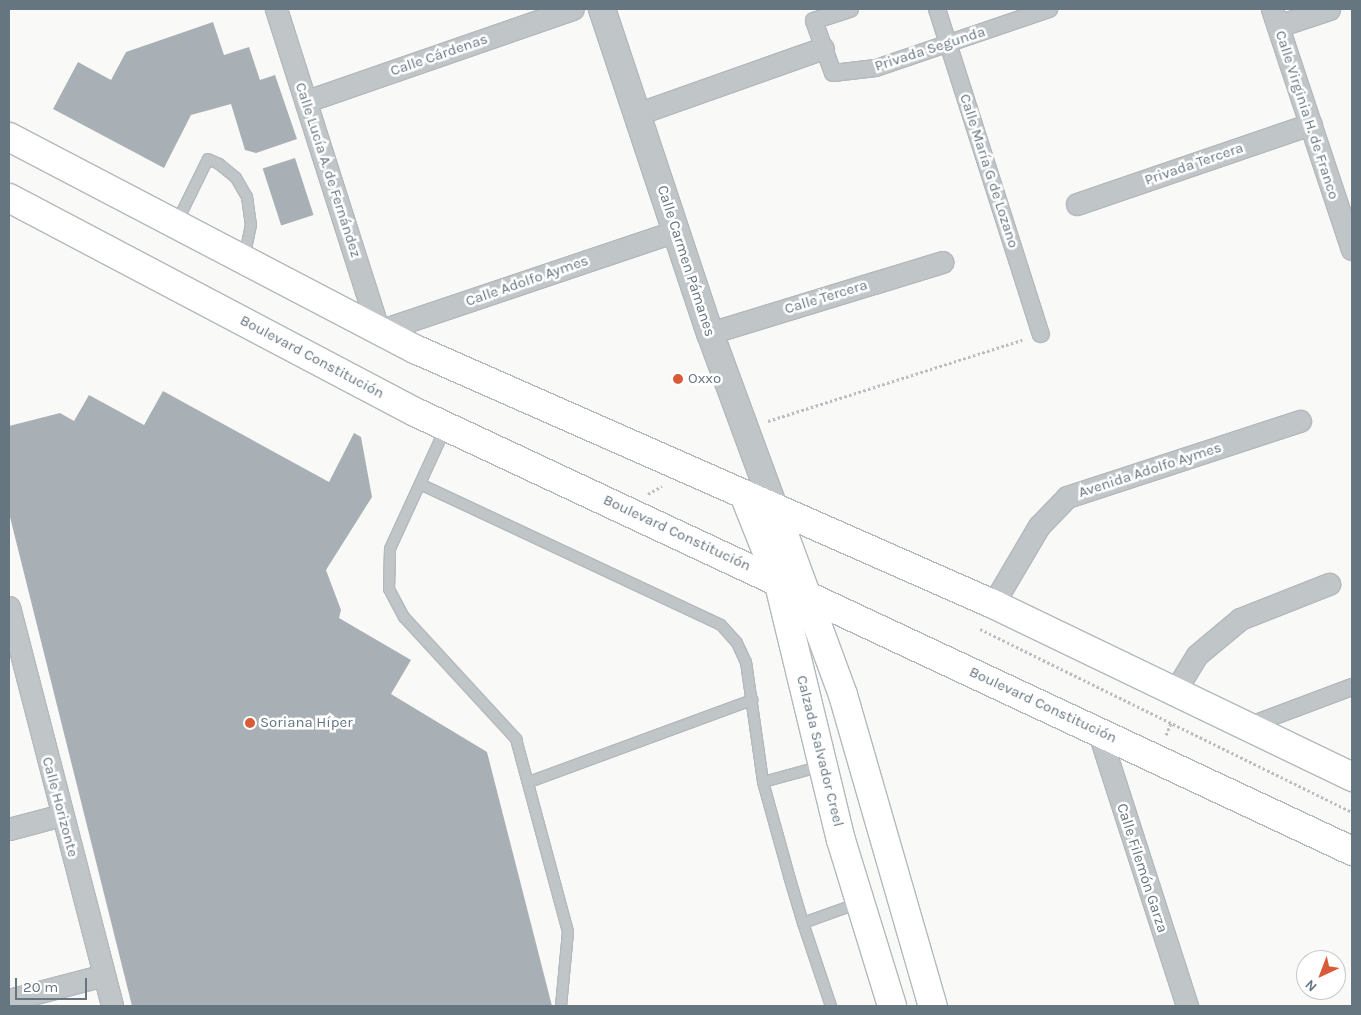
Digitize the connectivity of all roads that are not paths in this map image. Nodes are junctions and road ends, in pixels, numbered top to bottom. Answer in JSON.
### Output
{"nodes":[{"id":1,"x":276,"y":9,"type":"edge"},
{"id":2,"x":572,"y":9,"type":"edge"},
{"id":3,"x":602,"y":9,"type":"edge"},
{"id":4,"x":850,"y":9,"type":"edge"},
{"id":5,"x":937,"y":9,"type":"edge"},
{"id":6,"x":1049,"y":9,"type":"edge"},
{"id":7,"x":1329,"y":9,"type":"edge"},
{"id":8,"x":1275,"y":17,"type":"edge"},
{"id":9,"x":948,"y":44,"type":"junction"},
{"id":10,"x":823,"y":48,"type":"junction"},
{"id":11,"x":307,"y":101,"type":"junction"},
{"id":12,"x":637,"y":114,"type":"junction"},
{"id":13,"x":1311,"y":124,"type":"junction"},
{"id":14,"x":9,"y":137,"type":"edge"},
{"id":15,"x":9,"y":198,"type":"edge"},
{"id":16,"x":1077,"y":204,"type":"dead end"},
{"id":17,"x":176,"y":225,"type":"junction"},
{"id":18,"x":676,"y":231,"type":"junction"},
{"id":19,"x":1352,"y":249,"type":"edge"},
{"id":20,"x":244,"y":261,"type":"junction"},
{"id":21,"x":942,"y":262,"type":"dead end"},
{"id":22,"x":379,"y":331,"type":"junction"},
{"id":23,"x":710,"y":333,"type":"junction"},
{"id":24,"x":1042,"y":334,"type":"road end"},
{"id":25,"x":1300,"y":421,"type":"dead end"},
{"id":26,"x":447,"y":426,"type":"junction"},
{"id":27,"x":420,"y":484,"type":"junction"},
{"id":28,"x":745,"y":498,"type":"junction"},
{"id":29,"x":775,"y":510,"type":"junction"},
{"id":30,"x":778,"y":580,"type":"junction"},
{"id":31,"x":1329,"y":584,"type":"dead end"},
{"id":32,"x":805,"y":593,"type":"junction"},
{"id":33,"x":993,"y":604,"type":"junction"},
{"id":34,"x":9,"y":607,"type":"edge"},
{"id":35,"x":17,"y":671,"type":"edge"},
{"id":36,"x":1352,"y":687,"type":"edge"},
{"id":37,"x":1175,"y":691,"type":"junction"},
{"id":38,"x":752,"y":700,"type":"junction"},
{"id":39,"x":1248,"y":726,"type":"junction"},
{"id":40,"x":1098,"y":730,"type":"junction"},
{"id":41,"x":823,"y":766,"type":"junction"},
{"id":42,"x":1352,"y":777,"type":"edge"},
{"id":43,"x":528,"y":782,"type":"junction"},
{"id":44,"x":763,"y":782,"type":"junction"},
{"id":45,"x":62,"y":814,"type":"junction"},
{"id":46,"x":9,"y":829,"type":"edge"},
{"id":47,"x":1352,"y":851,"type":"edge"},
{"id":48,"x":860,"y":902,"type":"junction"},
{"id":49,"x":802,"y":923,"type":"junction"},
{"id":50,"x":104,"y":975,"type":"junction"},
{"id":51,"x":9,"y":1000,"type":"edge"},
{"id":52,"x":112,"y":1006,"type":"edge"},
{"id":53,"x":561,"y":1006,"type":"edge"},
{"id":54,"x":831,"y":1006,"type":"edge"},
{"id":55,"x":892,"y":1006,"type":"edge"},
{"id":56,"x":933,"y":1006,"type":"edge"},
{"id":57,"x":1187,"y":1006,"type":"edge"}],
"edges":[{"from":1,"to":11,"type":"street","name":"Calle Lucía A. de Fernández"},
{"from":2,"to":11,"type":"street","name":"Calle Cárdenas"},
{"from":3,"to":12,"type":"street","name":"Calle Carmen Pámanes"},
{"from":4,"to":10,"type":"street","name":"Privada Segunda"},
{"from":5,"to":9,"type":"street","name":"Calle María G de Lozano"},
{"from":6,"to":9,"type":"street","name":"Privada Segunda"},
{"from":7,"to":8,"type":"street"},
{"from":8,"to":13,"type":"street","name":"Calle Virginia H. de Franco"},
{"from":9,"to":10,"type":"street","name":"Privada Segunda"},
{"from":9,"to":24,"type":"street","name":"Calle María G de Lozano"},
{"from":10,"to":12,"type":"street"},
{"from":11,"to":22,"type":"street","name":"Calle Lucía A. de Fernández"},
{"from":12,"to":18,"type":"street","name":"Calle Carmen Pámanes"},
{"from":13,"to":16,"type":"street","name":"Privada Tercera"},
{"from":13,"to":19,"type":"street","name":"Calle Virginia H. de Franco"},
{"from":14,"to":17,"type":"main road"},
{"from":15,"to":26,"type":"main road","name":"Boulevard Constitución"},
{"from":17,"to":20,"type":"main road"},
{"from":17,"to":20,"type":"lane"},
{"from":18,"to":22,"type":"street","name":"Calle Adolfo Aymes"},
{"from":18,"to":23,"type":"street","name":"Calle Carmen Pámanes"},
{"from":20,"to":22,"type":"main road"},
{"from":21,"to":23,"type":"street","name":"Calle Tercera"},
{"from":22,"to":28,"type":"main road"},
{"from":23,"to":29,"type":"street","name":"Calle Carmen Pámanes"},
{"from":25,"to":33,"type":"street","name":"Avenida Adolfo Aymes"},
{"from":26,"to":27,"type":"lane"},
{"from":26,"to":30,"type":"main road","name":"Boulevard Constitución"},
{"from":27,"to":38,"type":"lane"},
{"from":27,"to":43,"type":"lane"},
{"from":28,"to":29,"type":"main road"},
{"from":28,"to":30,"type":"main road","name":"Calzada Salvador Creel"},
{"from":29,"to":32,"type":"main road"},
{"from":29,"to":33,"type":"main road"},
{"from":30,"to":32,"type":"main road","name":"Boulevard Constitución"},
{"from":30,"to":41,"type":"main road","name":"Calzada Salvador Creel"},
{"from":31,"to":37,"type":"street"},
{"from":32,"to":40,"type":"main road","name":"Boulevard Constitución"},
{"from":32,"to":56,"type":"main road"},
{"from":33,"to":37,"type":"main road"},
{"from":34,"to":35,"type":"street","name":"Calle Horizonte"},
{"from":35,"to":45,"type":"street","name":"Calle Horizonte"},
{"from":36,"to":39,"type":"street"},
{"from":37,"to":39,"type":"main road"},
{"from":38,"to":43,"type":"lane"},
{"from":38,"to":44,"type":"lane"},
{"from":39,"to":42,"type":"main road"},
{"from":40,"to":47,"type":"main road","name":"Boulevard Constitución"},
{"from":40,"to":57,"type":"street","name":"Calle Filemón Garza"},
{"from":41,"to":44,"type":"lane"},
{"from":41,"to":48,"type":"main road","name":"Calzada Salvador Creel"},
{"from":43,"to":53,"type":"lane"},
{"from":44,"to":49,"type":"lane"},
{"from":45,"to":46,"type":"street"},
{"from":45,"to":50,"type":"street","name":"Calle Horizonte"},
{"from":48,"to":49,"type":"lane"},
{"from":48,"to":55,"type":"main road","name":"Calzada Salvador Creel"},
{"from":49,"to":54,"type":"lane"},
{"from":50,"to":51,"type":"street"},
{"from":50,"to":52,"type":"street","name":"Calle Horizonte"}]}
